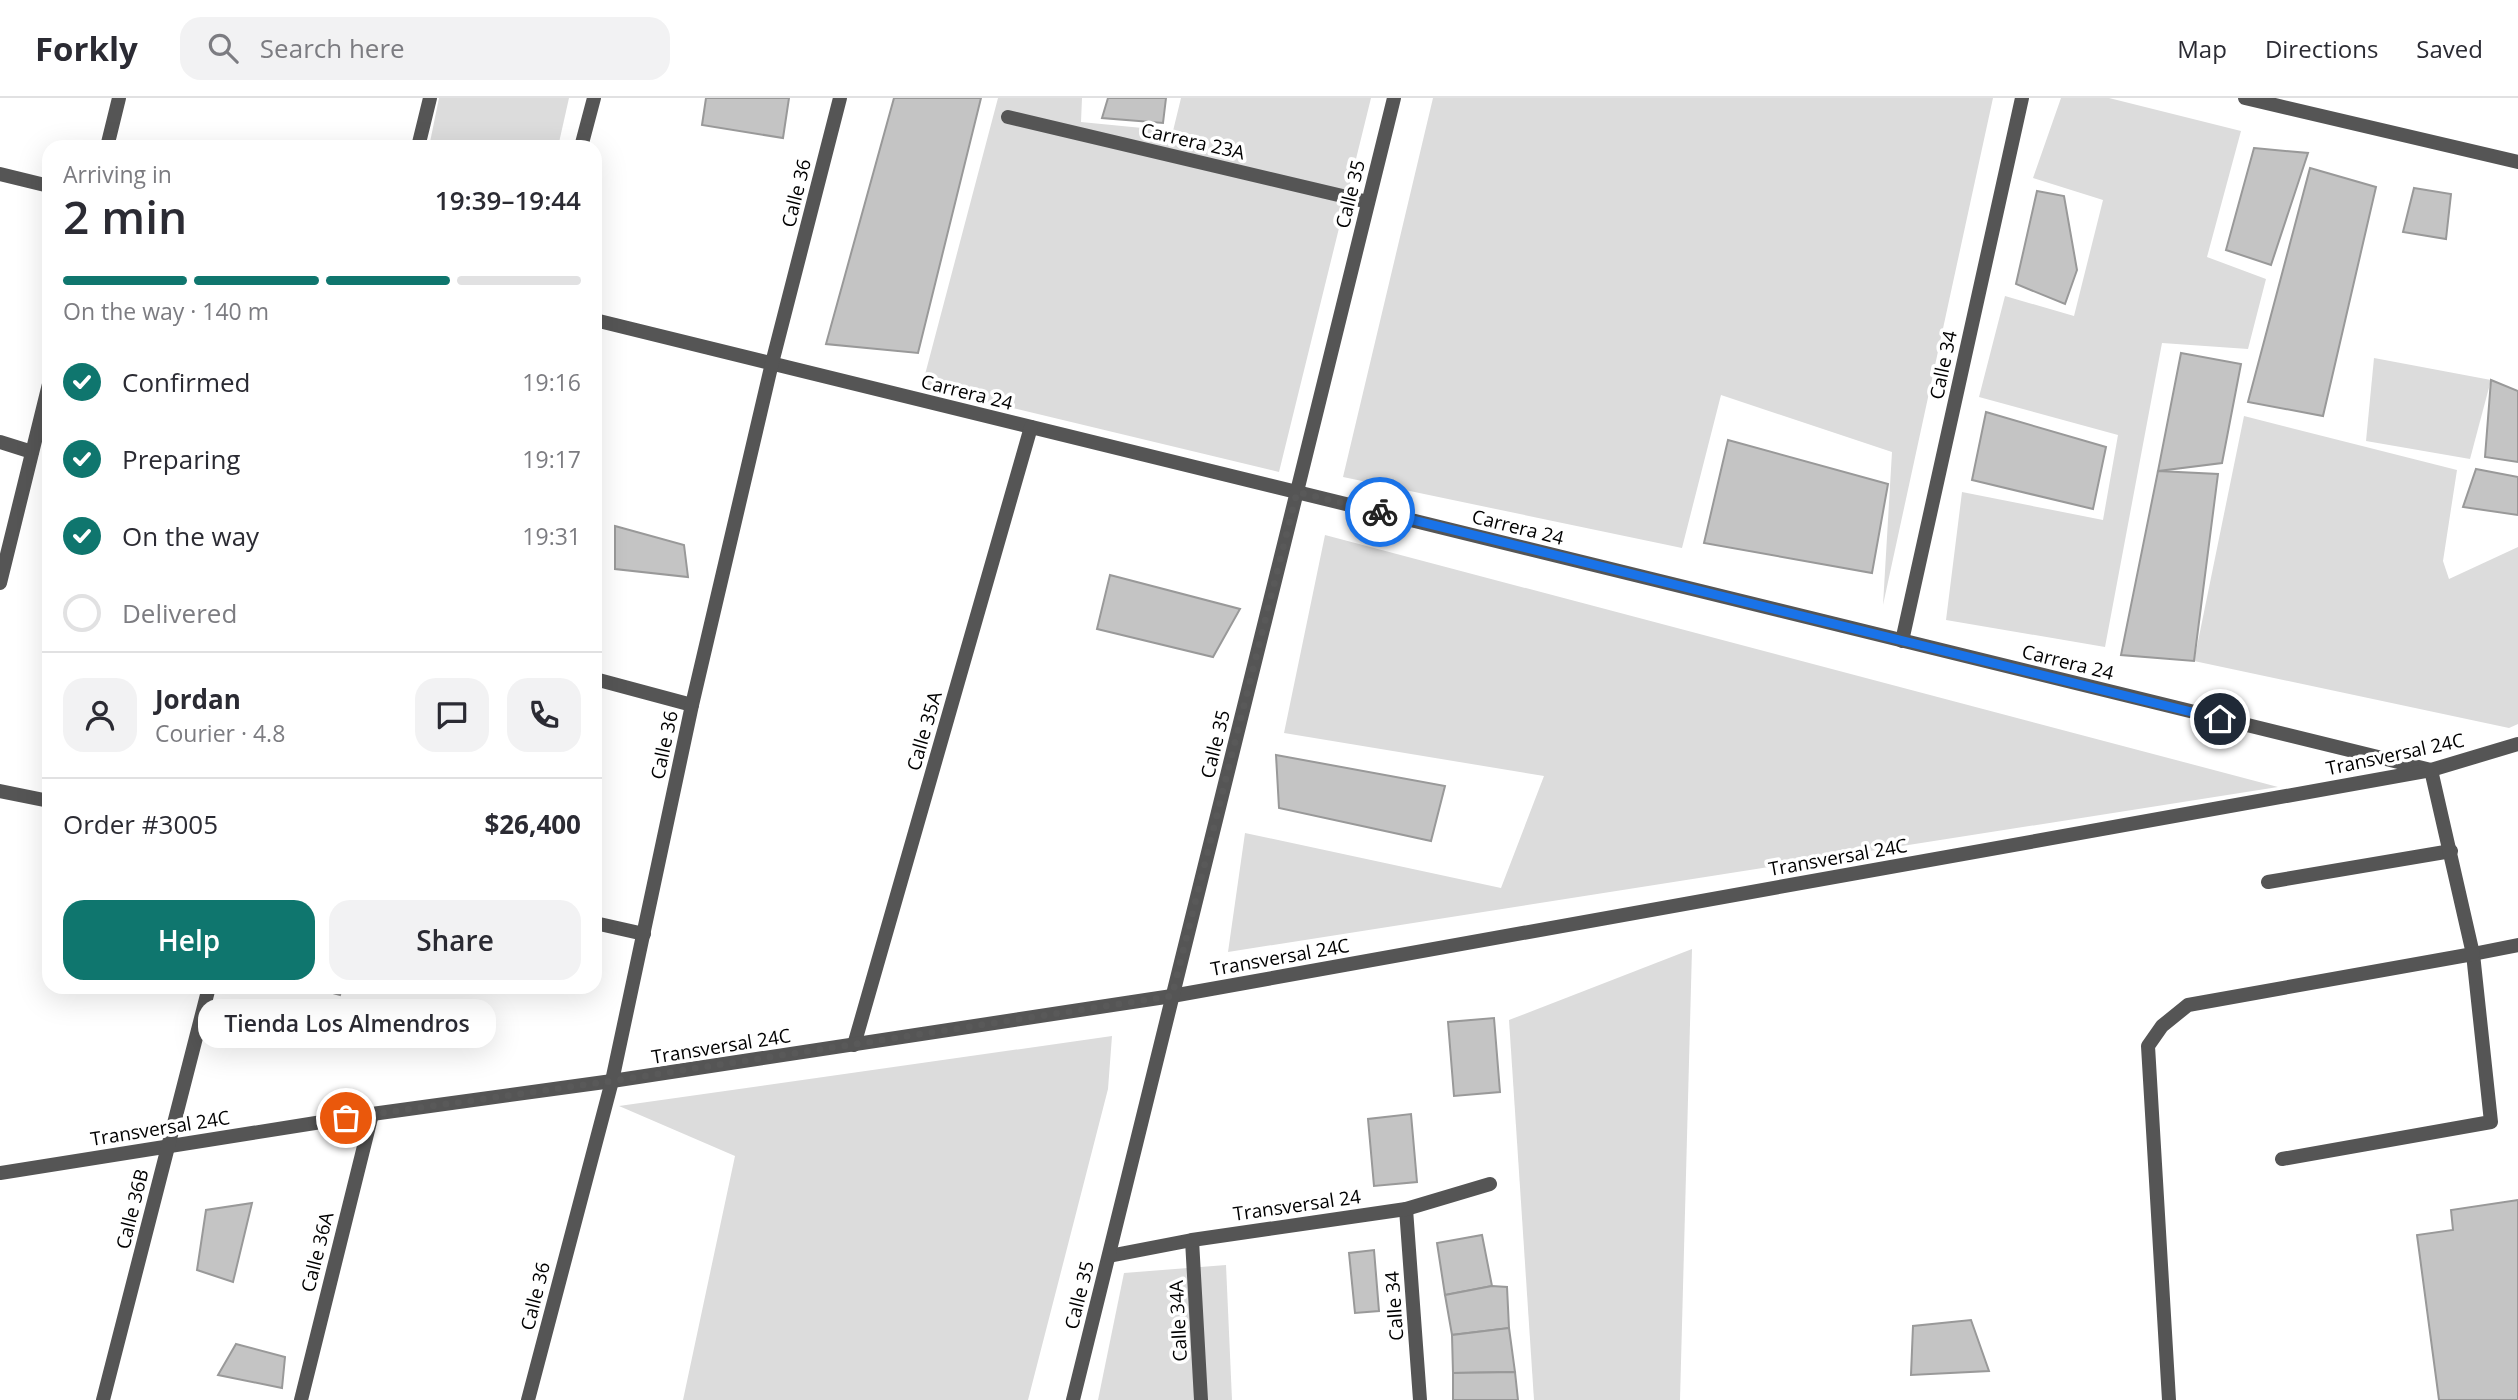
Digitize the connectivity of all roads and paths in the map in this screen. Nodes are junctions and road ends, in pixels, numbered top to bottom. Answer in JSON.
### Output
{"nodes":[{"id":1,"x":119,"y":98,"type":"edge"},
{"id":2,"x":430,"y":98,"type":"edge"},
{"id":3,"x":594,"y":98,"type":"edge"},
{"id":4,"x":840,"y":98,"type":"edge"},
{"id":5,"x":1394,"y":98,"type":"edge"},
{"id":6,"x":2022,"y":98,"type":"edge"},
{"id":7,"x":2245,"y":98,"type":"edge"},
{"id":8,"x":1008,"y":117,"type":"dead end"},
{"id":9,"x":109,"y":140,"type":"edge"},
{"id":10,"x":420,"y":140,"type":"edge"},
{"id":11,"x":583,"y":140,"type":"edge"},
{"id":12,"x":2518,"y":162,"type":"edge"},
{"id":13,"x":0,"y":174,"type":"edge"},
{"id":14,"x":42,"y":184,"type":"edge"},
{"id":15,"x":1368,"y":202,"type":"junction"},
{"id":16,"x":602,"y":322,"type":"edge"},
{"id":17,"x":772,"y":363,"type":"junction"},
{"id":18,"x":42,"y":412,"type":"edge"},
{"id":19,"x":1031,"y":427,"type":"junction"},
{"id":20,"x":0,"y":442,"type":"edge"},
{"id":21,"x":32,"y":452,"type":"junction"},
{"id":22,"x":1297,"y":492,"type":"junction"},
{"id":23,"x":0,"y":583,"type":"edge"},
{"id":24,"x":1902,"y":641,"type":"junction"},
{"id":25,"x":602,"y":681,"type":"edge"},
{"id":26,"x":692,"y":705,"type":"junction"},
{"id":27,"x":2518,"y":744,"type":"edge"},
{"id":28,"x":2431,"y":770,"type":"junction"},
{"id":29,"x":0,"y":791,"type":"edge"},
{"id":30,"x":42,"y":800,"type":"edge"},
{"id":31,"x":2451,"y":851,"type":"junction"},
{"id":32,"x":2268,"y":882,"type":"dead end"},
{"id":33,"x":602,"y":925,"type":"edge"},
{"id":34,"x":644,"y":934,"type":"junction"},
{"id":35,"x":2518,"y":945,"type":"edge"},
{"id":36,"x":2473,"y":954,"type":"junction"},
{"id":37,"x":207,"y":994,"type":"edge"},
{"id":38,"x":1172,"y":996,"type":"junction"},
{"id":39,"x":854,"y":1045,"type":"junction"},
{"id":40,"x":612,"y":1081,"type":"junction"},
{"id":41,"x":372,"y":1114,"type":"junction"},
{"id":42,"x":168,"y":1145,"type":"junction"},
{"id":43,"x":2282,"y":1159,"type":"dead end"},
{"id":44,"x":0,"y":1173,"type":"edge"},
{"id":45,"x":1490,"y":1184,"type":"dead end"},
{"id":46,"x":1406,"y":1209,"type":"junction"},
{"id":47,"x":1192,"y":1240,"type":"junction"},
{"id":48,"x":1109,"y":1256,"type":"junction"},
{"id":49,"x":103,"y":1400,"type":"edge"},
{"id":50,"x":301,"y":1400,"type":"edge"},
{"id":51,"x":528,"y":1400,"type":"edge"},
{"id":52,"x":1073,"y":1400,"type":"edge"},
{"id":53,"x":1202,"y":1400,"type":"edge"},
{"id":54,"x":1420,"y":1400,"type":"edge"},
{"id":55,"x":2169,"y":1400,"type":"edge"}],
"edges":[{"from":1,"to":9,"type":"street"},
{"from":2,"to":10,"type":"street"},
{"from":3,"to":11,"type":"street"},
{"from":4,"to":17,"type":"street","name":"Calle 36"},
{"from":5,"to":15,"type":"street","name":"Calle 35"},
{"from":6,"to":24,"type":"street","name":"Calle 34"},
{"from":7,"to":12,"type":"street"},
{"from":8,"to":15,"type":"street","name":"Carrera 23A"},
{"from":13,"to":14,"type":"street"},
{"from":15,"to":22,"type":"street","name":"Calle 35"},
{"from":16,"to":17,"type":"street","name":"Carrera 24"},
{"from":17,"to":19,"type":"street","name":"Carrera 24"},
{"from":17,"to":26,"type":"street","name":"Calle 36"},
{"from":18,"to":21,"type":"street"},
{"from":19,"to":22,"type":"street","name":"Carrera 24"},
{"from":19,"to":39,"type":"street","name":"Calle 35A"},
{"from":20,"to":21,"type":"street"},
{"from":21,"to":23,"type":"street"},
{"from":22,"to":24,"type":"street","name":"Carrera 24"},
{"from":22,"to":38,"type":"street","name":"Calle 35"},
{"from":24,"to":28,"type":"street","name":"Carrera 24"},
{"from":25,"to":26,"type":"street"},
{"from":26,"to":34,"type":"street","name":"Calle 36"},
{"from":27,"to":28,"type":"street","name":"Transversal 24C"},
{"from":28,"to":31,"type":"street"},
{"from":28,"to":38,"type":"street","name":"Transversal 24C"},
{"from":29,"to":30,"type":"street"},
{"from":31,"to":32,"type":"street"},
{"from":31,"to":36,"type":"street"},
{"from":33,"to":34,"type":"street"},
{"from":34,"to":40,"type":"street","name":"Calle 36"},
{"from":35,"to":36,"type":"street"},
{"from":36,"to":43,"type":"street"},
{"from":36,"to":55,"type":"street"},
{"from":37,"to":42,"type":"street","name":"Calle 36B"},
{"from":38,"to":39,"type":"street","name":"Transversal 24C"},
{"from":38,"to":48,"type":"street","name":"Calle 35"},
{"from":39,"to":40,"type":"street","name":"Transversal 24C"},
{"from":40,"to":41,"type":"street","name":"Transversal 24C"},
{"from":40,"to":51,"type":"street","name":"Calle 36"},
{"from":41,"to":42,"type":"street","name":"Transversal 24C"},
{"from":41,"to":50,"type":"street","name":"Calle 36A"},
{"from":42,"to":44,"type":"street","name":"Transversal 24C"},
{"from":42,"to":49,"type":"street","name":"Calle 36B"},
{"from":45,"to":46,"type":"street","name":"Transversal 24"},
{"from":46,"to":47,"type":"street","name":"Transversal 24"},
{"from":46,"to":54,"type":"street","name":"Calle 34"},
{"from":47,"to":48,"type":"street","name":"Transversal 24"},
{"from":47,"to":53,"type":"street","name":"Calle 34A"},
{"from":48,"to":52,"type":"street","name":"Calle 35"}]}
